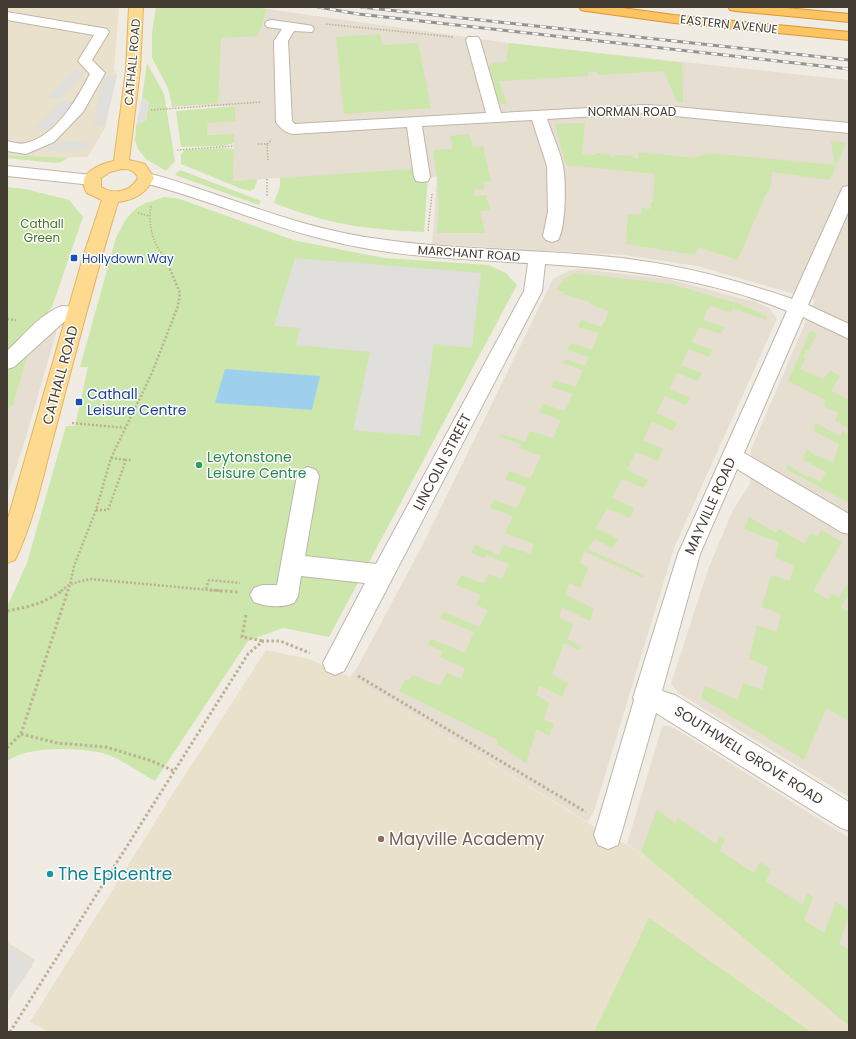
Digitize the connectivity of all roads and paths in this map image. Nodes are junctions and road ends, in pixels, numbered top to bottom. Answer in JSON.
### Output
{"nodes":[{"id":1,"x":136,"y":7,"type":"edge"},
{"id":2,"x":586,"y":7,"type":"edge"},
{"id":3,"x":734,"y":7,"type":"edge"},
{"id":4,"x":7,"y":16,"type":"edge"},
{"id":5,"x":849,"y":18,"type":"edge"},
{"id":6,"x":272,"y":24,"type":"dead end"},
{"id":7,"x":326,"y":24,"type":"dead end"},
{"id":8,"x":290,"y":26,"type":"junction"},
{"id":9,"x":307,"y":29,"type":"dead end"},
{"id":10,"x":849,"y":36,"type":"edge"},
{"id":11,"x":473,"y":40,"type":"joint"},
{"id":12,"x":282,"y":100,"type":"junction"},
{"id":13,"x":127,"y":111,"type":"junction"},
{"id":14,"x":538,"y":114,"type":"junction"},
{"id":15,"x":495,"y":116,"type":"junction"},
{"id":16,"x":414,"y":122,"type":"junction"},
{"id":17,"x":849,"y":128,"type":"edge"},
{"id":18,"x":267,"y":144,"type":"dead end"},
{"id":19,"x":7,"y":146,"type":"edge"},
{"id":20,"x":234,"y":146,"type":"dead end"},
{"id":21,"x":177,"y":150,"type":"dead end"},
{"id":22,"x":268,"y":160,"type":"dead end"},
{"id":23,"x":121,"y":164,"type":"junction"},
{"id":24,"x":7,"y":171,"type":"edge"},
{"id":25,"x":422,"y":177,"type":"dead end"},
{"id":26,"x":146,"y":178,"type":"junction"},
{"id":27,"x":92,"y":180,"type":"junction"},
{"id":28,"x":432,"y":191,"type":"dead end"},
{"id":29,"x":849,"y":191,"type":"edge"},
{"id":30,"x":112,"y":197,"type":"junction"},
{"id":31,"x":151,"y":204,"type":"dead end"},
{"id":32,"x":427,"y":236,"type":"dead end"},
{"id":33,"x":552,"y":236,"type":"dead end"},
{"id":34,"x":537,"y":258,"type":"junction"},
{"id":35,"x":797,"y":307,"type":"junction"},
{"id":36,"x":77,"y":313,"type":"junction"},
{"id":37,"x":849,"y":332,"type":"edge"},
{"id":38,"x":7,"y":362,"type":"edge"},
{"id":39,"x":69,"y":422,"type":"dead end"},
{"id":40,"x":127,"y":428,"type":"junction"},
{"id":41,"x":732,"y":457,"type":"junction"},
{"id":42,"x":111,"y":458,"type":"junction"},
{"id":43,"x":126,"y":460,"type":"junction"},
{"id":44,"x":132,"y":460,"type":"dead end"},
{"id":45,"x":308,"y":476,"type":"dead end"},
{"id":46,"x":96,"y":510,"type":"junction"},
{"id":47,"x":849,"y":525,"type":"edge"},
{"id":48,"x":7,"y":553,"type":"edge"},
{"id":49,"x":292,"y":565,"type":"junction"},
{"id":50,"x":382,"y":575,"type":"junction"},
{"id":51,"x":70,"y":584,"type":"junction"},
{"id":52,"x":206,"y":589,"type":"junction"},
{"id":53,"x":250,"y":595,"type":"junction"},
{"id":54,"x":7,"y":611,"type":"edge"},
{"id":55,"x":263,"y":641,"type":"junction"},
{"id":56,"x":335,"y":663,"type":"junction"},
{"id":57,"x":646,"y":698,"type":"junction"},
{"id":58,"x":21,"y":734,"type":"junction"},
{"id":59,"x":7,"y":748,"type":"edge"},
{"id":60,"x":174,"y":771,"type":"junction"},
{"id":61,"x":849,"y":817,"type":"edge"},
{"id":62,"x":609,"y":830,"type":"joint"},
{"id":63,"x":10,"y":1032,"type":"edge"}],
"edges":[{"from":1,"to":13,"type":"main road","name":"CATHALL ROAD"},
{"from":2,"to":10,"type":"highway","name":"EASTERN AVENUE"},
{"from":3,"to":5,"type":"highway","name":"EASTERN AVENUE"},
{"from":4,"to":19,"type":"street"},
{"from":6,"to":8,"type":"street"},
{"from":7,"to":11,"type":"path"},
{"from":8,"to":9,"type":"street"},
{"from":8,"to":12,"type":"street"},
{"from":11,"to":15,"type":"street"},
{"from":12,"to":13,"type":"path"},
{"from":12,"to":16,"type":"street","name":"NORMAN ROAD"},
{"from":13,"to":23,"type":"main road","name":"CATHALL ROAD"},
{"from":14,"to":15,"type":"street","name":"NORMAN ROAD"},
{"from":14,"to":17,"type":"street","name":"NORMAN ROAD"},
{"from":14,"to":33,"type":"street"},
{"from":15,"to":16,"type":"street","name":"NORMAN ROAD"},
{"from":16,"to":25,"type":"street"},
{"from":18,"to":22,"type":"path"},
{"from":20,"to":21,"type":"path"},
{"from":23,"to":26,"type":"main road"},
{"from":23,"to":27,"type":"main road"},
{"from":24,"to":27,"type":"street"},
{"from":26,"to":30,"type":"main road"},
{"from":26,"to":34,"type":"street","name":"MARCHANT ROAD"},
{"from":27,"to":30,"type":"main road"},
{"from":28,"to":32,"type":"path"},
{"from":29,"to":35,"type":"street","name":"MAYVILLE ROAD"},
{"from":30,"to":36,"type":"main road","name":"CATHALL ROAD"},
{"from":31,"to":40,"type":"path"},
{"from":34,"to":35,"type":"street","name":"MARCHANT ROAD"},
{"from":34,"to":50,"type":"street","name":"LINCOLN STREET"},
{"from":35,"to":37,"type":"street","name":"MARCHANT ROAD"},
{"from":35,"to":41,"type":"street","name":"MAYVILLE ROAD"},
{"from":36,"to":38,"type":"street"},
{"from":36,"to":48,"type":"main road","name":"CATHALL ROAD"},
{"from":39,"to":40,"type":"path"},
{"from":40,"to":42,"type":"path"},
{"from":41,"to":47,"type":"street"},
{"from":41,"to":57,"type":"street","name":"MAYVILLE ROAD"},
{"from":42,"to":43,"type":"path"},
{"from":42,"to":46,"type":"path"},
{"from":43,"to":44,"type":"path"},
{"from":43,"to":46,"type":"path"},
{"from":45,"to":49,"type":"street"},
{"from":46,"to":51,"type":"path"},
{"from":49,"to":50,"type":"street"},
{"from":49,"to":53,"type":"street"},
{"from":50,"to":56,"type":"street","name":"LINCOLN STREET"},
{"from":51,"to":52,"type":"path"},
{"from":51,"to":54,"type":"path"},
{"from":51,"to":58,"type":"path"},
{"from":52,"to":53,"type":"path"},
{"from":52,"to":53,"type":"path"},
{"from":53,"to":55,"type":"path"},
{"from":55,"to":56,"type":"path"},
{"from":55,"to":60,"type":"path"},
{"from":56,"to":62,"type":"path"},
{"from":57,"to":61,"type":"street","name":"SOUTHWELL GROVE ROAD"},
{"from":57,"to":62,"type":"street","name":"MAYVILLE ROAD"},
{"from":58,"to":59,"type":"path"},
{"from":58,"to":60,"type":"path"},
{"from":60,"to":63,"type":"path"}]}
